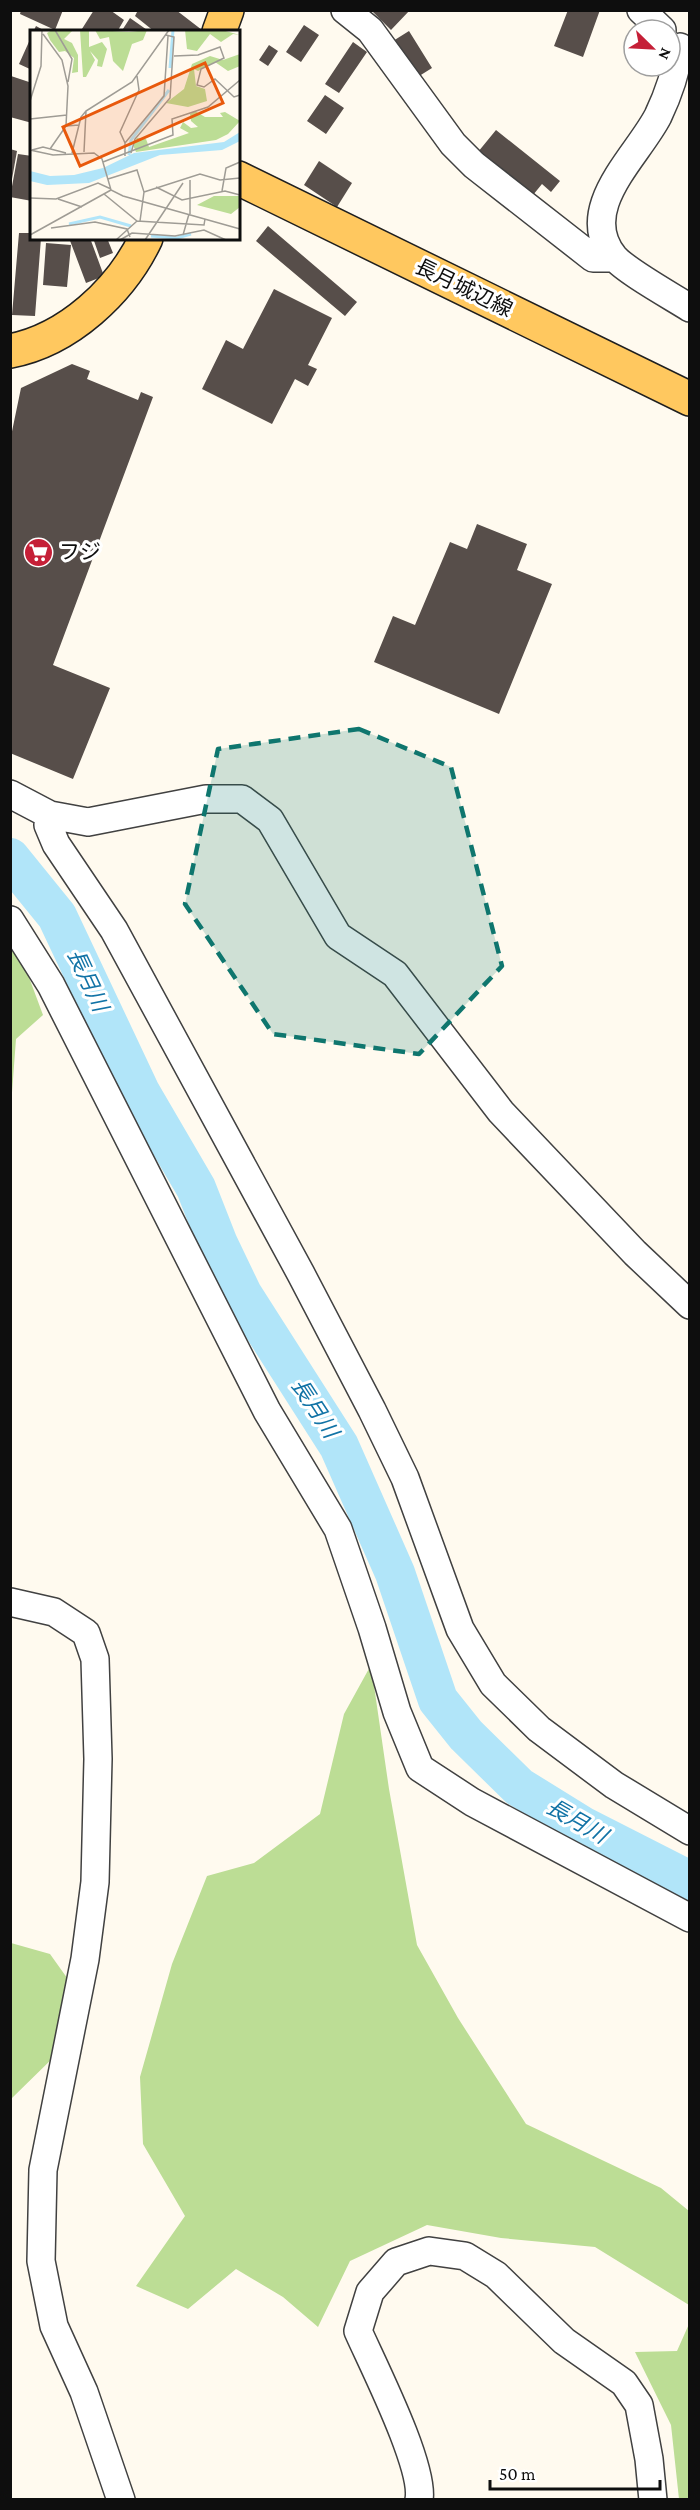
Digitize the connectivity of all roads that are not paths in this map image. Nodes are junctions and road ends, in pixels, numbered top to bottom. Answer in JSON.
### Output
{"nodes":[{"id":1,"x":227,"y":10,"type":"edge"},
{"id":2,"x":345,"y":10,"type":"edge"},
{"id":3,"x":220,"y":30,"type":"edge"},
{"id":4,"x":675,"y":78,"type":"edge"},
{"id":5,"x":240,"y":179,"type":"edge"},
{"id":6,"x":145,"y":240,"type":"edge"},
{"id":7,"x":615,"y":258,"type":"junction"},
{"id":8,"x":690,"y":308,"type":"edge"},
{"id":9,"x":10,"y":351,"type":"edge"},
{"id":10,"x":690,"y":399,"type":"edge"},
{"id":11,"x":10,"y":794,"type":"edge"},
{"id":12,"x":50,"y":815,"type":"junction"},
{"id":13,"x":10,"y":920,"type":"edge"},
{"id":14,"x":690,"y":1305,"type":"edge"},
{"id":15,"x":10,"y":1602,"type":"edge"},
{"id":16,"x":690,"y":1831,"type":"edge"},
{"id":17,"x":690,"y":1918,"type":"edge"},
{"id":18,"x":122,"y":2499,"type":"edge"},
{"id":19,"x":419,"y":2499,"type":"edge"},
{"id":20,"x":653,"y":2499,"type":"edge"}],
"edges":[{"from":1,"to":3,"type":"main road"},
{"from":2,"to":7,"type":"street"},
{"from":4,"to":7,"type":"street"},
{"from":5,"to":10,"type":"main road","name":"長月城辺線"},
{"from":6,"to":9,"type":"main road"},
{"from":7,"to":8,"type":"street"},
{"from":11,"to":12,"type":"street"},
{"from":12,"to":14,"type":"street"},
{"from":12,"to":16,"type":"street"},
{"from":13,"to":17,"type":"street"},
{"from":15,"to":18,"type":"street"},
{"from":19,"to":20,"type":"street"}]}
